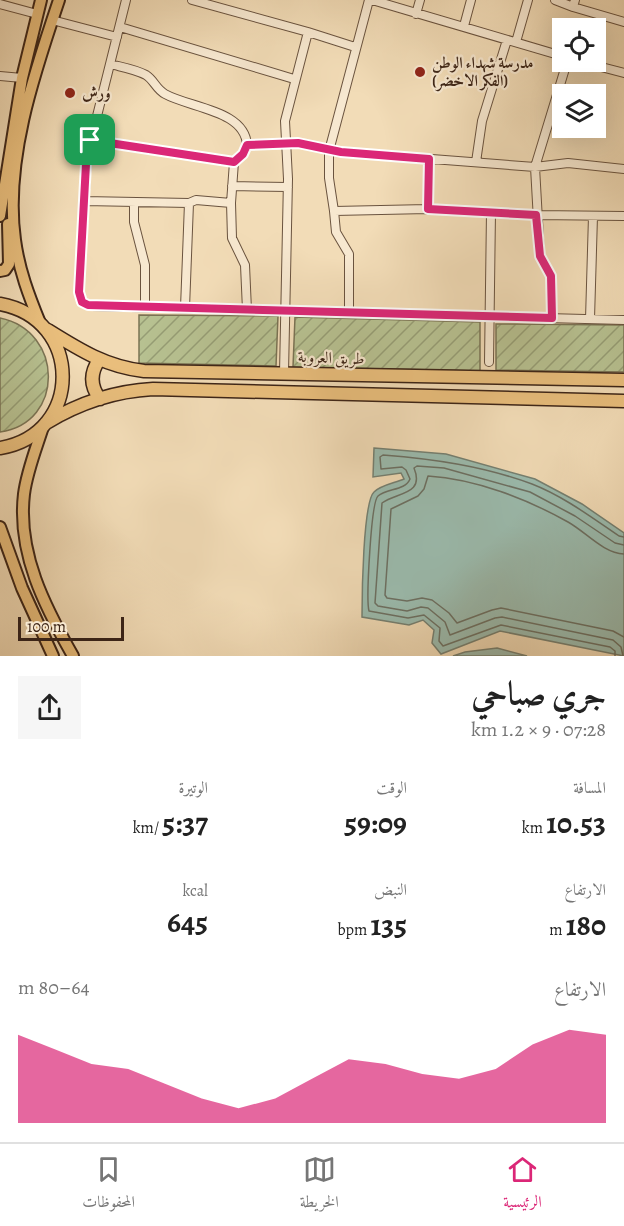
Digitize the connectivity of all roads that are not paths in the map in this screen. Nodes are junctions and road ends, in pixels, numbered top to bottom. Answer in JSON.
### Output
{"nodes":[{"id":1,"x":41,"y":0,"type":"edge"},
{"id":2,"x":59,"y":0,"type":"edge"},
{"id":3,"x":126,"y":0,"type":"edge"},
{"id":4,"x":192,"y":0,"type":"edge"},
{"id":5,"x":371,"y":0,"type":"edge"},
{"id":6,"x":420,"y":0,"type":"edge"},
{"id":7,"x":471,"y":0,"type":"edge"},
{"id":8,"x":528,"y":0,"type":"edge"},
{"id":9,"x":555,"y":0,"type":"edge"},
{"id":10,"x":574,"y":3,"type":"edge"},
{"id":11,"x":0,"y":4,"type":"edge"},
{"id":12,"x":37,"y":14,"type":"junction"},
{"id":13,"x":416,"y":14,"type":"junction"},
{"id":14,"x":52,"y":20,"type":"junction"},
{"id":15,"x":624,"y":22,"type":"edge"},
{"id":16,"x":464,"y":26,"type":"junction"},
{"id":17,"x":120,"y":27,"type":"junction"},
{"id":18,"x":308,"y":32,"type":"junction"},
{"id":19,"x":117,"y":37,"type":"junction"},
{"id":20,"x":507,"y":40,"type":"junction"},
{"id":21,"x":516,"y":42,"type":"junction"},
{"id":22,"x":356,"y":47,"type":"junction"},
{"id":23,"x":552,"y":53,"type":"edge"},
{"id":24,"x":110,"y":64,"type":"junction"},
{"id":25,"x":606,"y":68,"type":"edge"},
{"id":26,"x":564,"y":72,"type":"edge"},
{"id":27,"x":624,"y":73,"type":"edge"},
{"id":28,"x":0,"y":76,"type":"edge"},
{"id":29,"x":22,"y":78,"type":"junction"},
{"id":30,"x":294,"y":79,"type":"junction"},
{"id":31,"x":90,"y":140,"type":"junction"},
{"id":32,"x":285,"y":143,"type":"junction"},
{"id":33,"x":247,"y":145,"type":"junction"},
{"id":34,"x":329,"y":151,"type":"junction"},
{"id":35,"x":429,"y":159,"type":"junction"},
{"id":36,"x":234,"y":162,"type":"junction"},
{"id":37,"x":476,"y":162,"type":"junction"},
{"id":38,"x":534,"y":167,"type":"junction"},
{"id":39,"x":624,"y":169,"type":"edge"},
{"id":40,"x":232,"y":186,"type":"junction"},
{"id":41,"x":288,"y":187,"type":"junction"},
{"id":42,"x":84,"y":201,"type":"junction"},
{"id":43,"x":12,"y":202,"type":"junction"},
{"id":44,"x":134,"y":202,"type":"junction"},
{"id":45,"x":231,"y":202,"type":"junction"},
{"id":46,"x":189,"y":203,"type":"junction"},
{"id":47,"x":428,"y":209,"type":"junction"},
{"id":48,"x":334,"y":210,"type":"junction"},
{"id":49,"x":491,"y":212,"type":"junction"},
{"id":50,"x":536,"y":215,"type":"junction"},
{"id":51,"x":0,"y":216,"type":"edge"},
{"id":52,"x":593,"y":216,"type":"junction"},
{"id":53,"x":624,"y":216,"type":"edge"},
{"id":54,"x":0,"y":272,"type":"edge"},
{"id":55,"x":0,"y":304,"type":"edge"},
{"id":56,"x":145,"y":307,"type":"junction"},
{"id":57,"x":185,"y":308,"type":"junction"},
{"id":58,"x":247,"y":310,"type":"junction"},
{"id":59,"x":287,"y":311,"type":"junction"},
{"id":60,"x":349,"y":312,"type":"junction"},
{"id":61,"x":490,"y":316,"type":"junction"},
{"id":62,"x":552,"y":318,"type":"junction"},
{"id":63,"x":590,"y":319,"type":"junction"},
{"id":64,"x":624,"y":320,"type":"edge"},
{"id":65,"x":43,"y":326,"type":"junction"},
{"id":66,"x":99,"y":360,"type":"junction"},
{"id":67,"x":489,"y":362,"type":"dead end"},
{"id":68,"x":284,"y":373,"type":"junction"},
{"id":69,"x":624,"y":380,"type":"edge"},
{"id":70,"x":100,"y":399,"type":"junction"},
{"id":71,"x":624,"y":401,"type":"edge"},
{"id":72,"x":44,"y":425,"type":"junction"},
{"id":73,"x":0,"y":448,"type":"edge"},
{"id":74,"x":0,"y":527,"type":"edge"},
{"id":75,"x":53,"y":656,"type":"edge"},
{"id":76,"x":73,"y":656,"type":"edge"}],
"edges":[{"from":1,"to":12,"type":"main road"},
{"from":2,"to":14,"type":"main road"},
{"from":3,"to":17,"type":"street"},
{"from":4,"to":18,"type":"street"},
{"from":5,"to":13,"type":"street"},
{"from":5,"to":22,"type":"street"},
{"from":6,"to":13,"type":"street"},
{"from":7,"to":16,"type":"street"},
{"from":8,"to":21,"type":"street"},
{"from":9,"to":10,"type":"street"},
{"from":10,"to":15,"type":"street"},
{"from":11,"to":12,"type":"street"},
{"from":12,"to":29,"type":"main road"},
{"from":13,"to":16,"type":"street"},
{"from":14,"to":19,"type":"street"},
{"from":14,"to":43,"type":"main road"},
{"from":16,"to":20,"type":"street"},
{"from":17,"to":19,"type":"street"},
{"from":17,"to":30,"type":"street"},
{"from":18,"to":22,"type":"street"},
{"from":18,"to":30,"type":"street"},
{"from":19,"to":24,"type":"street"},
{"from":20,"to":21,"type":"street"},
{"from":20,"to":37,"type":"street"},
{"from":21,"to":23,"type":"street"},
{"from":22,"to":34,"type":"street"},
{"from":24,"to":31,"type":"street"},
{"from":24,"to":33,"type":"street"},
{"from":25,"to":27,"type":"street"},
{"from":26,"to":38,"type":"street"},
{"from":28,"to":29,"type":"street"},
{"from":29,"to":51,"type":"main road"},
{"from":30,"to":32,"type":"street"},
{"from":31,"to":36,"type":"street"},
{"from":31,"to":42,"type":"street"},
{"from":32,"to":33,"type":"street"},
{"from":32,"to":34,"type":"street"},
{"from":32,"to":41,"type":"street"},
{"from":33,"to":36,"type":"street"},
{"from":34,"to":35,"type":"street"},
{"from":34,"to":48,"type":"street"},
{"from":35,"to":37,"type":"street"},
{"from":35,"to":47,"type":"street"},
{"from":36,"to":40,"type":"street"},
{"from":37,"to":38,"type":"street"},
{"from":38,"to":39,"type":"street"},
{"from":38,"to":50,"type":"street"},
{"from":40,"to":41,"type":"street"},
{"from":40,"to":45,"type":"street"},
{"from":41,"to":59,"type":"street"},
{"from":42,"to":44,"type":"street"},
{"from":42,"to":56,"type":"street"},
{"from":43,"to":54,"type":"main road"},
{"from":43,"to":65,"type":"main road"},
{"from":44,"to":46,"type":"street"},
{"from":44,"to":56,"type":"street"},
{"from":45,"to":46,"type":"street"},
{"from":45,"to":58,"type":"street"},
{"from":46,"to":57,"type":"street"},
{"from":47,"to":48,"type":"street"},
{"from":47,"to":49,"type":"street"},
{"from":48,"to":60,"type":"street"},
{"from":49,"to":50,"type":"street"},
{"from":49,"to":61,"type":"street"},
{"from":50,"to":52,"type":"street"},
{"from":50,"to":62,"type":"street"},
{"from":52,"to":53,"type":"street"},
{"from":52,"to":63,"type":"street"},
{"from":55,"to":65,"type":"highway","name":"طريق العروبة"},
{"from":56,"to":57,"type":"street"},
{"from":57,"to":58,"type":"street"},
{"from":58,"to":59,"type":"street"},
{"from":59,"to":60,"type":"street"},
{"from":59,"to":68,"type":"street"},
{"from":60,"to":61,"type":"street"},
{"from":61,"to":62,"type":"street"},
{"from":61,"to":67,"type":"street"},
{"from":62,"to":63,"type":"street"},
{"from":63,"to":64,"type":"street"},
{"from":65,"to":66,"type":"highway","name":"طريق العروبة"},
{"from":65,"to":72,"type":"highway"},
{"from":66,"to":68,"type":"highway","name":"طريق العروبة"},
{"from":66,"to":70,"type":"highway"},
{"from":68,"to":69,"type":"highway","name":"طريق العروبة"},
{"from":70,"to":71,"type":"highway"},
{"from":70,"to":72,"type":"highway"},
{"from":72,"to":73,"type":"highway"},
{"from":72,"to":76,"type":"main road"},
{"from":74,"to":75,"type":"main road"}]}
